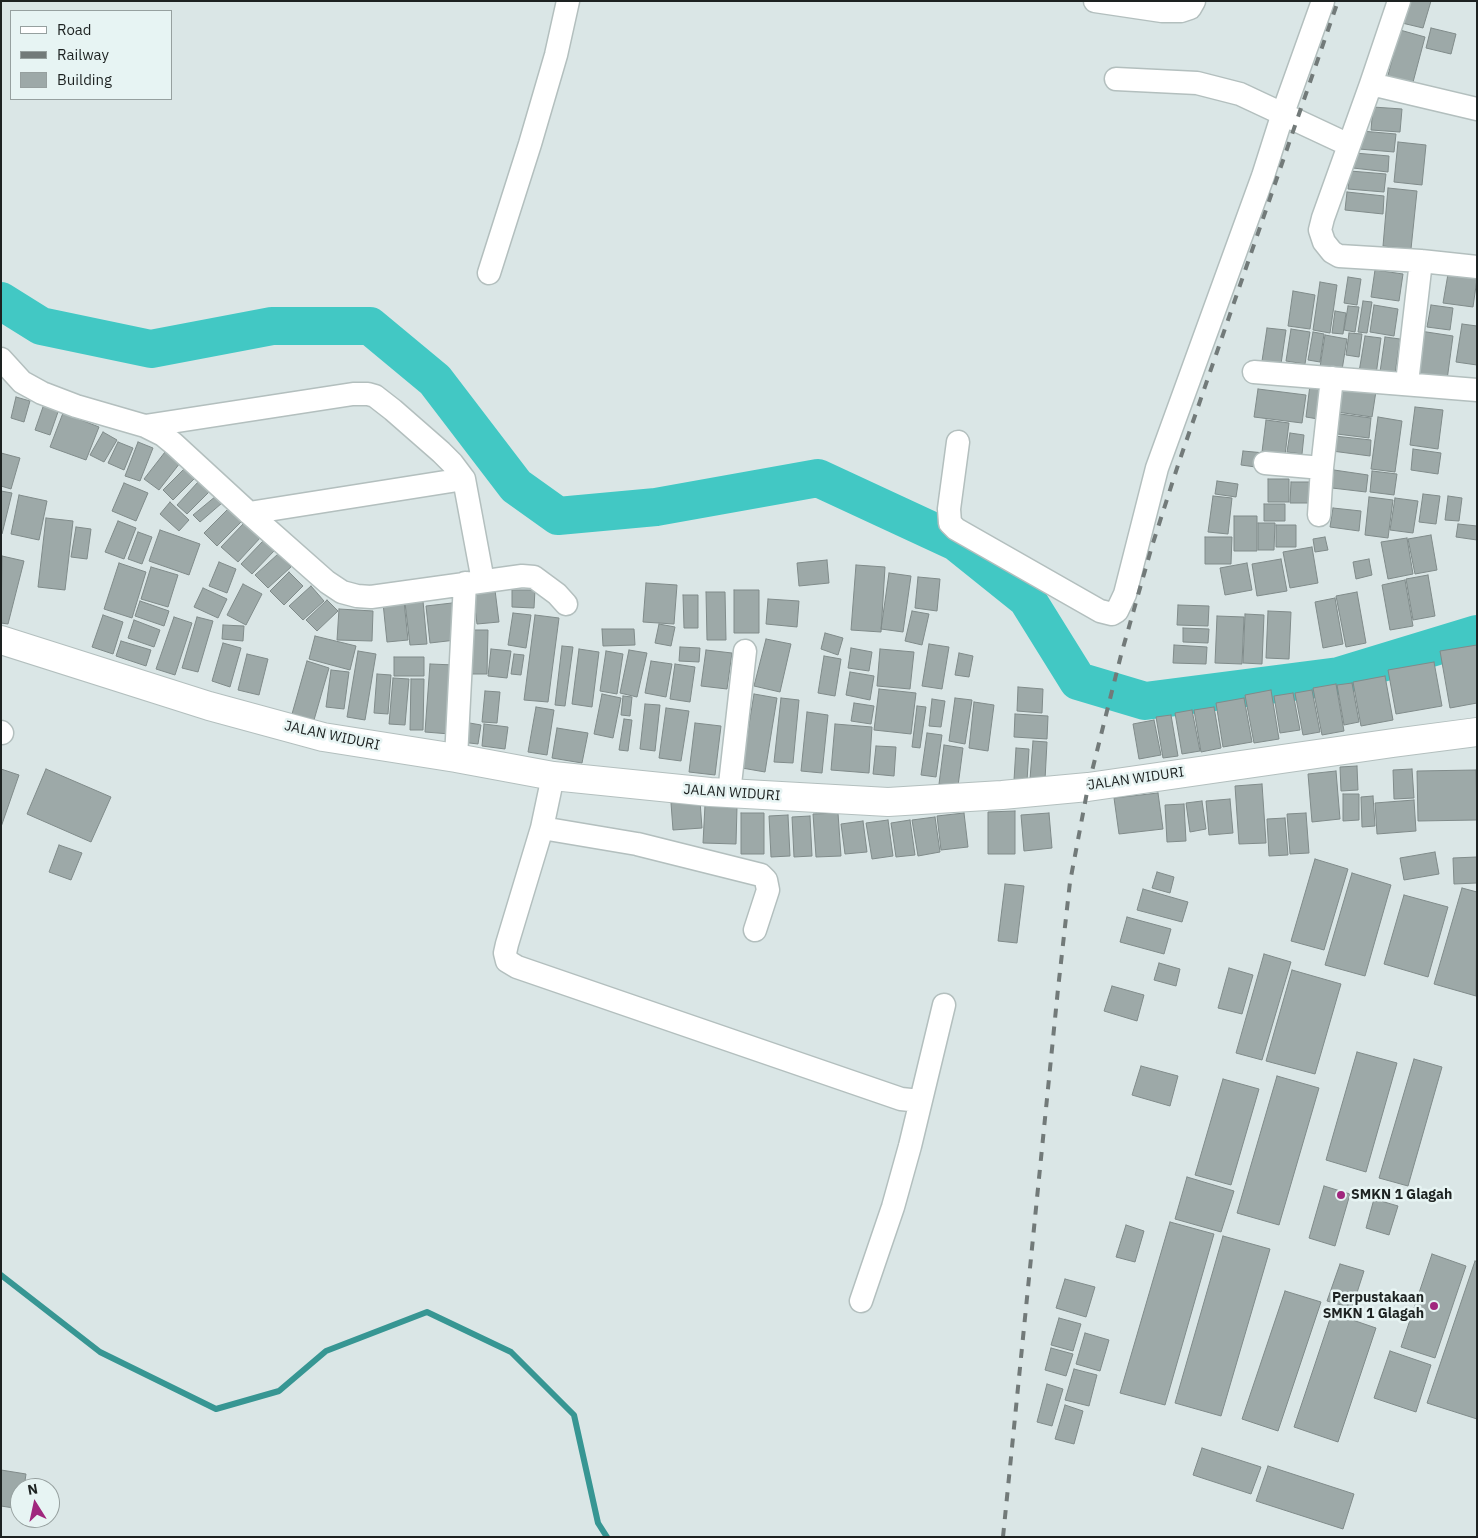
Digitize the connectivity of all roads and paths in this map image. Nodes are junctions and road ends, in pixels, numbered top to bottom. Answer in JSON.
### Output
{"nodes":[{"id":1,"x":568,"y":1,"type":"edge"},
{"id":2,"x":1095,"y":1,"type":"edge"},
{"id":3,"x":1194,"y":1,"type":"edge"},
{"id":4,"x":1323,"y":1,"type":"edge"},
{"id":5,"x":1399,"y":1,"type":"edge"},
{"id":6,"x":1116,"y":79,"type":"dead end"},
{"id":7,"x":1372,"y":84,"type":"junction"},
{"id":8,"x":1477,"y":109,"type":"edge"},
{"id":9,"x":1284,"y":113,"type":"junction"},
{"id":10,"x":1349,"y":144,"type":"junction"},
{"id":11,"x":1421,"y":261,"type":"junction"},
{"id":12,"x":1477,"y":267,"type":"edge"},
{"id":13,"x":489,"y":273,"type":"dead end"},
{"id":14,"x":1,"y":359,"type":"edge"},
{"id":15,"x":1254,"y":372,"type":"dead end"},
{"id":16,"x":1332,"y":378,"type":"junction"},
{"id":17,"x":1407,"y":383,"type":"junction"},
{"id":18,"x":1477,"y":390,"type":"edge"},
{"id":19,"x":144,"y":426,"type":"junction"},
{"id":20,"x":958,"y":442,"type":"dead end"},
{"id":21,"x":1265,"y":464,"type":"dead end"},
{"id":22,"x":1322,"y":468,"type":"junction"},
{"id":23,"x":464,"y":479,"type":"junction"},
{"id":24,"x":249,"y":513,"type":"junction"},
{"id":25,"x":1319,"y":515,"type":"dead end"},
{"id":26,"x":474,"y":582,"type":"junction"},
{"id":27,"x":566,"y":604,"type":"dead end"},
{"id":28,"x":1,"y":640,"type":"edge"},
{"id":29,"x":745,"y":651,"type":"dead end"},
{"id":30,"x":1477,"y":732,"type":"edge"},
{"id":31,"x":456,"y":758,"type":"junction"},
{"id":32,"x":551,"y":784,"type":"junction"},
{"id":33,"x":728,"y":793,"type":"junction"},
{"id":34,"x":543,"y":824,"type":"junction"},
{"id":35,"x":755,"y":930,"type":"dead end"},
{"id":36,"x":944,"y":1005,"type":"dead end"},
{"id":37,"x":920,"y":1102,"type":"junction"},
{"id":38,"x":861,"y":1301,"type":"dead end"}],
"edges":[{"from":1,"to":13,"type":"street"},
{"from":2,"to":3,"type":"street"},
{"from":4,"to":9,"type":"street"},
{"from":5,"to":7,"type":"street"},
{"from":6,"to":9,"type":"street"},
{"from":7,"to":8,"type":"street"},
{"from":7,"to":10,"type":"street"},
{"from":9,"to":10,"type":"street"},
{"from":9,"to":20,"type":"street"},
{"from":10,"to":11,"type":"street"},
{"from":11,"to":12,"type":"street"},
{"from":11,"to":17,"type":"street"},
{"from":14,"to":19,"type":"street"},
{"from":15,"to":16,"type":"street"},
{"from":16,"to":17,"type":"street"},
{"from":16,"to":22,"type":"street"},
{"from":17,"to":18,"type":"street"},
{"from":19,"to":23,"type":"street"},
{"from":19,"to":24,"type":"street"},
{"from":21,"to":22,"type":"street"},
{"from":22,"to":25,"type":"street"},
{"from":23,"to":24,"type":"street"},
{"from":23,"to":26,"type":"street"},
{"from":24,"to":26,"type":"street"},
{"from":26,"to":27,"type":"street"},
{"from":26,"to":31,"type":"street"},
{"from":28,"to":31,"type":"main road","name":"JALAN WIDURI"},
{"from":29,"to":33,"type":"street"},
{"from":30,"to":33,"type":"main road","name":"JALAN WIDURI"},
{"from":31,"to":32,"type":"main road","name":"JALAN WIDURI"},
{"from":32,"to":33,"type":"main road","name":"JALAN WIDURI"},
{"from":32,"to":34,"type":"street"},
{"from":34,"to":35,"type":"street"},
{"from":34,"to":37,"type":"street"},
{"from":36,"to":37,"type":"street"},
{"from":37,"to":38,"type":"street"}]}
